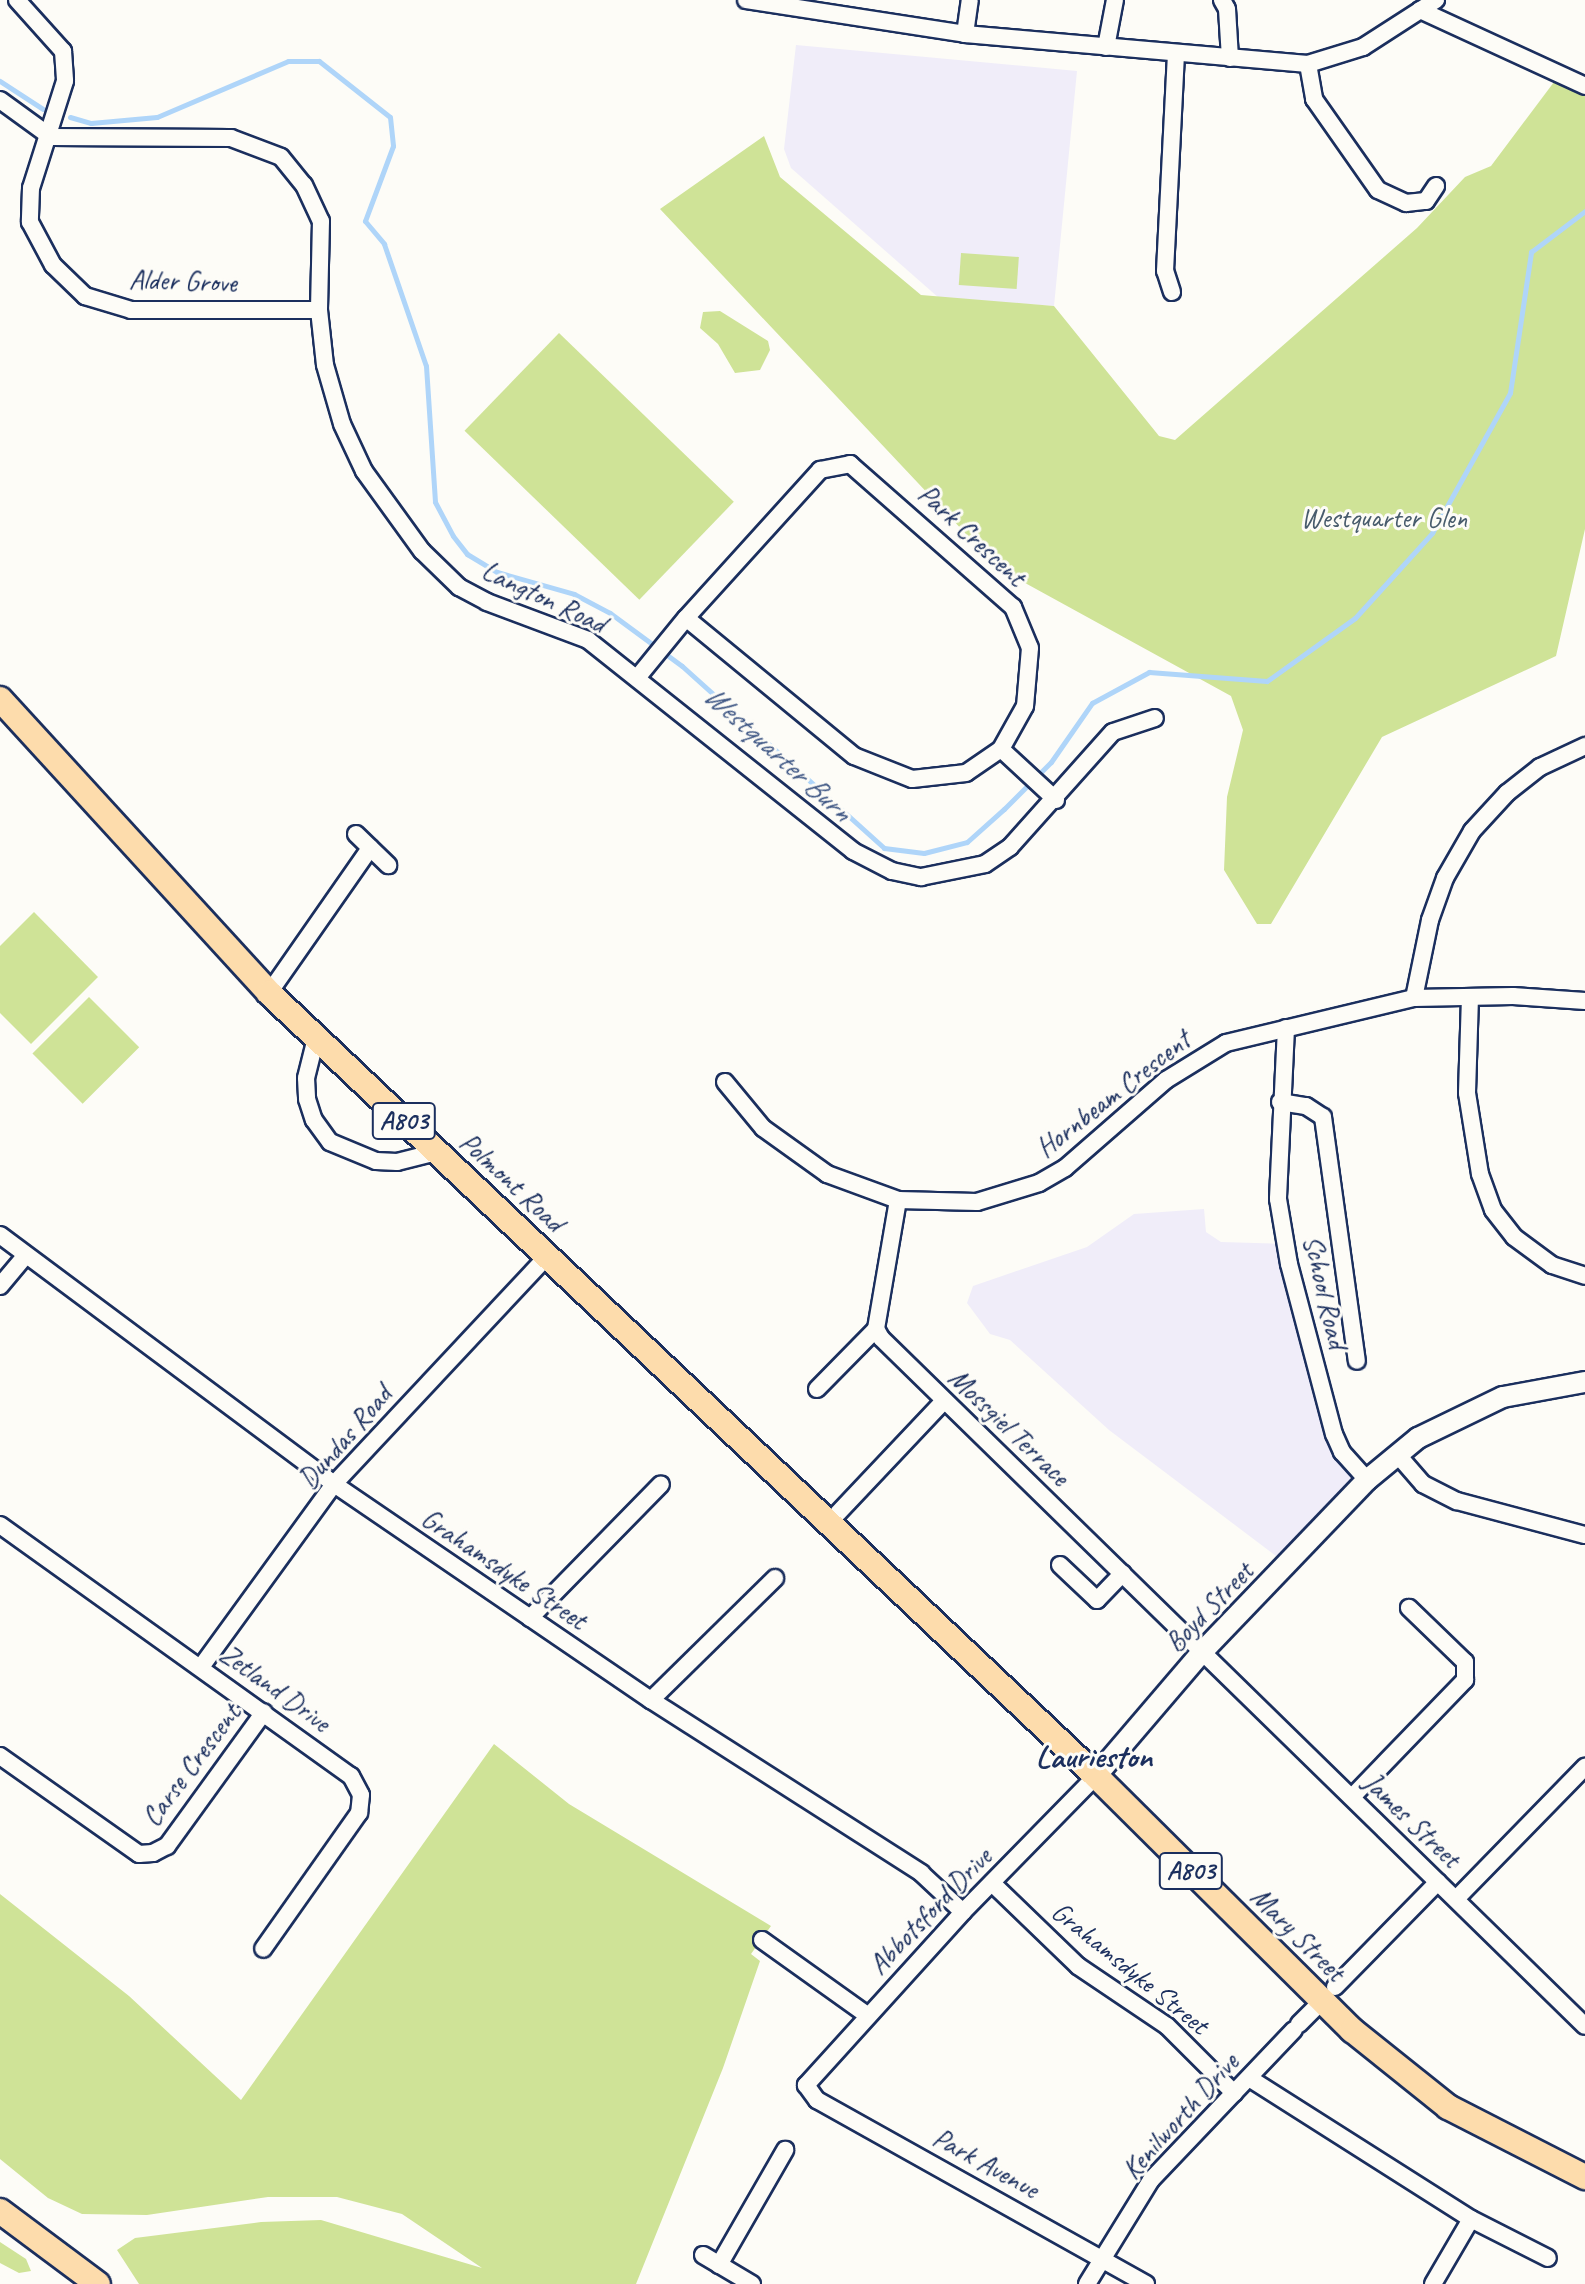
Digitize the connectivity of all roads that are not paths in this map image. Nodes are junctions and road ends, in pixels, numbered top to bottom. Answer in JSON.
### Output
{"nodes":[{"id":1,"x":17,"y":0,"type":"edge"},
{"id":2,"x":746,"y":0,"type":"edge"},
{"id":3,"x":970,"y":0,"type":"edge"},
{"id":4,"x":1115,"y":0,"type":"edge"},
{"id":5,"x":1222,"y":0,"type":"edge"},
{"id":6,"x":1436,"y":0,"type":"edge"},
{"id":7,"x":1420,"y":10,"type":"junction"},
{"id":8,"x":965,"y":34,"type":"junction"},
{"id":9,"x":1106,"y":47,"type":"junction"},
{"id":10,"x":1176,"y":53,"type":"junction"},
{"id":11,"x":1230,"y":58,"type":"junction"},
{"id":12,"x":1308,"y":64,"type":"junction"},
{"id":13,"x":1585,"y":86,"type":"edge"},
{"id":14,"x":0,"y":100,"type":"edge"},
{"id":15,"x":51,"y":137,"type":"junction"},
{"id":16,"x":1436,"y":186,"type":"dead end"},
{"id":17,"x":1172,"y":292,"type":"dead end"},
{"id":18,"x":319,"y":310,"type":"junction"},
{"id":19,"x":686,"y":618,"type":"junction"},
{"id":20,"x":637,"y":678,"type":"junction"},
{"id":21,"x":0,"y":699,"type":"edge"},
{"id":22,"x":1155,"y":718,"type":"dead end"},
{"id":23,"x":1585,"y":746,"type":"edge"},
{"id":24,"x":1001,"y":749,"type":"junction"},
{"id":25,"x":1056,"y":800,"type":"junction"},
{"id":26,"x":356,"y":834,"type":"dead end"},
{"id":27,"x":370,"y":848,"type":"junction"},
{"id":28,"x":388,"y":865,"type":"dead end"},
{"id":29,"x":269,"y":993,"type":"junction"},
{"id":30,"x":1470,"y":997,"type":"junction"},
{"id":31,"x":1414,"y":998,"type":"junction"},
{"id":32,"x":1585,"y":1001,"type":"edge"},
{"id":33,"x":1286,"y":1028,"type":"junction"},
{"id":34,"x":316,"y":1038,"type":"junction"},
{"id":35,"x":725,"y":1082,"type":"dead end"},
{"id":36,"x":1280,"y":1102,"type":"junction"},
{"id":37,"x":437,"y":1152,"type":"junction"},
{"id":38,"x":898,"y":1200,"type":"junction"},
{"id":39,"x":0,"y":1235,"type":"edge"},
{"id":40,"x":26,"y":1255,"type":"junction"},
{"id":41,"x":547,"y":1256,"type":"junction"},
{"id":42,"x":1585,"y":1276,"type":"edge"},
{"id":43,"x":0,"y":1286,"type":"edge"},
{"id":44,"x":876,"y":1329,"type":"junction"},
{"id":45,"x":1357,"y":1361,"type":"dead end"},
{"id":46,"x":1585,"y":1382,"type":"edge"},
{"id":47,"x":817,"y":1389,"type":"dead end"},
{"id":48,"x":944,"y":1401,"type":"junction"},
{"id":49,"x":1397,"y":1454,"type":"junction"},
{"id":50,"x":1367,"y":1480,"type":"junction"},
{"id":51,"x":334,"y":1484,"type":"junction"},
{"id":52,"x":661,"y":1484,"type":"dead end"},
{"id":53,"x":833,"y":1517,"type":"junction"},
{"id":54,"x":0,"y":1525,"type":"edge"},
{"id":55,"x":1585,"y":1535,"type":"edge"},
{"id":56,"x":1060,"y":1565,"type":"dead end"},
{"id":57,"x":1123,"y":1573,"type":"junction"},
{"id":58,"x":775,"y":1578,"type":"dead end"},
{"id":59,"x":1409,"y":1608,"type":"dead end"},
{"id":60,"x":530,"y":1618,"type":"junction"},
{"id":61,"x":1202,"y":1652,"type":"junction"},
{"id":62,"x":201,"y":1667,"type":"junction"},
{"id":63,"x":651,"y":1700,"type":"junction"},
{"id":64,"x":264,"y":1712,"type":"junction"},
{"id":65,"x":0,"y":1756,"type":"edge"},
{"id":66,"x":1583,"y":1771,"type":"edge"},
{"id":67,"x":1096,"y":1776,"type":"junction"},
{"id":68,"x":1352,"y":1797,"type":"junction"},
{"id":69,"x":1438,"y":1882,"type":"junction"},
{"id":70,"x":992,"y":1883,"type":"junction"},
{"id":71,"x":1456,"y":1899,"type":"junction"},
{"id":72,"x":963,"y":1912,"type":"junction"},
{"id":73,"x":762,"y":1940,"type":"dead end"},
{"id":74,"x":263,"y":1949,"type":"dead end"},
{"id":75,"x":1328,"y":1994,"type":"junction"},
{"id":76,"x":867,"y":2015,"type":"junction"},
{"id":77,"x":1585,"y":2026,"type":"edge"},
{"id":78,"x":1249,"y":2078,"type":"junction"},
{"id":79,"x":806,"y":2085,"type":"joint"},
{"id":80,"x":1234,"y":2093,"type":"junction"},
{"id":81,"x":785,"y":2150,"type":"dead end"},
{"id":82,"x":1585,"y":2177,"type":"edge"},
{"id":83,"x":0,"y":2211,"type":"edge"},
{"id":84,"x":1471,"y":2219,"type":"junction"},
{"id":85,"x":703,"y":2255,"type":"dead end"},
{"id":86,"x":1103,"y":2257,"type":"junction"},
{"id":87,"x":1548,"y":2258,"type":"dead end"},
{"id":88,"x":719,"y":2265,"type":"junction"},
{"id":89,"x":98,"y":2284,"type":"edge"},
{"id":90,"x":752,"y":2284,"type":"edge"},
{"id":91,"x":1087,"y":2284,"type":"edge"},
{"id":92,"x":1146,"y":2284,"type":"edge"},
{"id":93,"x":1433,"y":2284,"type":"edge"}],
"edges":[{"from":1,"to":15,"type":"street","name":"Alder Grove"},
{"from":2,"to":8,"type":"street"},
{"from":3,"to":8,"type":"street"},
{"from":4,"to":9,"type":"street"},
{"from":5,"to":11,"type":"street"},
{"from":6,"to":7,"type":"street"},
{"from":7,"to":12,"type":"street"},
{"from":7,"to":13,"type":"street"},
{"from":8,"to":9,"type":"street"},
{"from":9,"to":10,"type":"street"},
{"from":10,"to":11,"type":"street"},
{"from":10,"to":17,"type":"street"},
{"from":11,"to":12,"type":"street"},
{"from":12,"to":16,"type":"street"},
{"from":14,"to":15,"type":"street"},
{"from":15,"to":18,"type":"street","name":"Langton Road"},
{"from":15,"to":18,"type":"street","name":"Alder Grove"},
{"from":18,"to":20,"type":"street","name":"Langton Road"},
{"from":19,"to":20,"type":"street","name":"Park Crescent"},
{"from":19,"to":24,"type":"street","name":"Park Crescent"},
{"from":19,"to":24,"type":"street","name":"Park Crescent"},
{"from":20,"to":25,"type":"street","name":"Langton Road"},
{"from":21,"to":29,"type":"main road","name":"Polmont Road","number":"A803"},
{"from":22,"to":25,"type":"street","name":"Langton Road"},
{"from":23,"to":31,"type":"street"},
{"from":24,"to":25,"type":"street"},
{"from":26,"to":27,"type":"street"},
{"from":27,"to":28,"type":"street"},
{"from":27,"to":29,"type":"street"},
{"from":29,"to":34,"type":"main road","name":"Polmont Road","number":"A803"},
{"from":30,"to":31,"type":"street","name":"Hornbeam Crescent"},
{"from":30,"to":32,"type":"street","name":"Hornbeam Crescent"},
{"from":30,"to":42,"type":"street"},
{"from":31,"to":33,"type":"street","name":"Hornbeam Crescent"},
{"from":33,"to":36,"type":"street","name":"School Road"},
{"from":33,"to":38,"type":"street","name":"Hornbeam Crescent"},
{"from":34,"to":37,"type":"main road","name":"Polmont Road","number":"A803"},
{"from":34,"to":37,"type":"street"},
{"from":35,"to":38,"type":"street","name":"Hornbeam Crescent"},
{"from":36,"to":45,"type":"street","name":"School Road"},
{"from":36,"to":50,"type":"street","name":"School Road"},
{"from":37,"to":41,"type":"main road","name":"Polmont Road","number":"A803"},
{"from":38,"to":44,"type":"street"},
{"from":39,"to":40,"type":"street","name":"Grahamsdyke Street"},
{"from":40,"to":43,"type":"street"},
{"from":40,"to":51,"type":"street","name":"Grahamsdyke Street"},
{"from":41,"to":51,"type":"street","name":"Dundas Road"},
{"from":41,"to":53,"type":"main road","name":"Polmont Road","number":"A803"},
{"from":44,"to":47,"type":"street"},
{"from":44,"to":48,"type":"street","name":"Mossgiel Terrace"},
{"from":46,"to":49,"type":"street","name":"Boyd Street"},
{"from":48,"to":53,"type":"street"},
{"from":48,"to":57,"type":"street","name":"Mossgiel Terrace"},
{"from":49,"to":50,"type":"street","name":"Boyd Street"},
{"from":49,"to":55,"type":"street"},
{"from":50,"to":61,"type":"street","name":"Boyd Street"},
{"from":51,"to":60,"type":"street","name":"Grahamsdyke Street"},
{"from":51,"to":62,"type":"street","name":"Dundas Road"},
{"from":52,"to":60,"type":"street"},
{"from":53,"to":67,"type":"main road","name":"Mary Street","number":"A803"},
{"from":54,"to":62,"type":"street","name":"Zetland Drive"},
{"from":56,"to":57,"type":"street"},
{"from":57,"to":61,"type":"street","name":"Mossgiel Terrace"},
{"from":58,"to":63,"type":"street"},
{"from":59,"to":68,"type":"street"},
{"from":60,"to":63,"type":"street","name":"Grahamsdyke Street"},
{"from":61,"to":67,"type":"street","name":"Boyd Street"},
{"from":61,"to":68,"type":"street","name":"James Street"},
{"from":62,"to":64,"type":"street","name":"Zetland Drive"},
{"from":63,"to":72,"type":"street","name":"Grahamsdyke Street"},
{"from":64,"to":65,"type":"street","name":"Carse Crescent"},
{"from":64,"to":74,"type":"street","name":"Zetland Drive"},
{"from":66,"to":71,"type":"street"},
{"from":67,"to":70,"type":"street","name":"Abbotsford Drive"},
{"from":67,"to":75,"type":"main road","name":"Mary Street","number":"A803"},
{"from":68,"to":69,"type":"street","name":"James Street"},
{"from":69,"to":71,"type":"street","name":"James Street"},
{"from":69,"to":75,"type":"street","name":"Kenilworth Drive"},
{"from":70,"to":72,"type":"street","name":"Abbotsford Drive"},
{"from":70,"to":80,"type":"street","name":"Grahamsdyke Street"},
{"from":71,"to":77,"type":"street","name":"James Street"},
{"from":72,"to":76,"type":"street","name":"Abbotsford Drive"},
{"from":73,"to":76,"type":"street"},
{"from":75,"to":78,"type":"street","name":"Kenilworth Drive"},
{"from":75,"to":82,"type":"main road","name":"Mary Street","number":"A803"},
{"from":76,"to":79,"type":"street","name":"Abbotsford Drive"},
{"from":78,"to":80,"type":"street","name":"Kenilworth Drive"},
{"from":78,"to":84,"type":"street"},
{"from":79,"to":86,"type":"street","name":"Park Avenue"},
{"from":80,"to":86,"type":"street","name":"Kenilworth Drive"},
{"from":81,"to":88,"type":"street"},
{"from":83,"to":89,"type":"main road"},
{"from":84,"to":87,"type":"street"},
{"from":84,"to":93,"type":"street"},
{"from":85,"to":88,"type":"street"},
{"from":86,"to":91,"type":"street","name":"Kenilworth Drive"},
{"from":86,"to":92,"type":"street","name":"Park Avenue"},
{"from":88,"to":90,"type":"street"}]}
